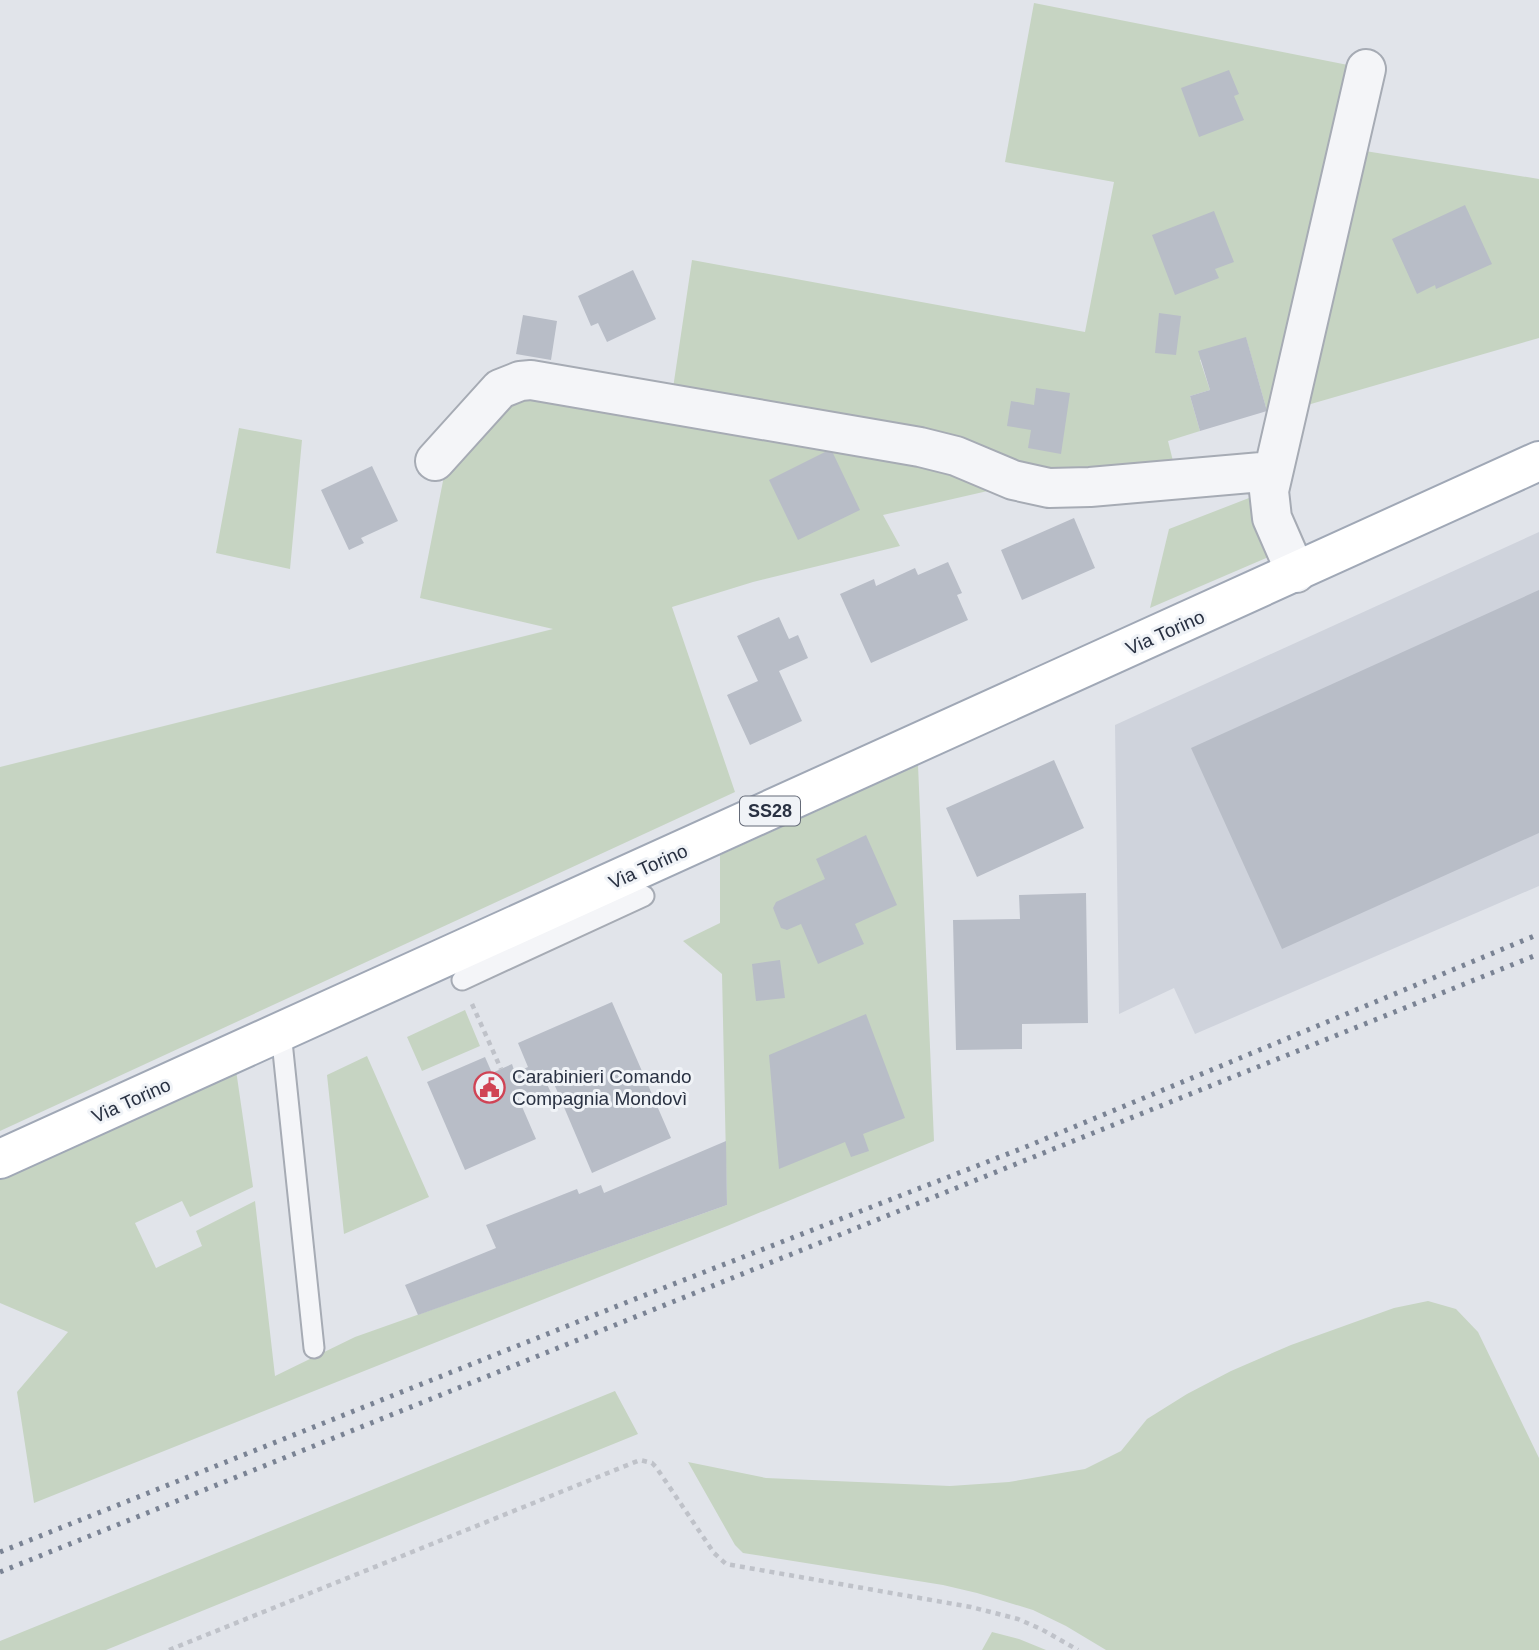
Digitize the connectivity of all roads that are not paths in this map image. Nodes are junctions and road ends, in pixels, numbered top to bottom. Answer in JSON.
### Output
{"nodes":[{"id":1,"x":1366,"y":69,"type":"dead end"},
{"id":2,"x":435,"y":461,"type":"dead end"},
{"id":3,"x":1539,"y":461,"type":"edge"},
{"id":4,"x":1273,"y":471,"type":"junction"},
{"id":5,"x":1296,"y":573,"type":"junction"},
{"id":6,"x":644,"y":896,"type":"dead end"},
{"id":7,"x":462,"y":980,"type":"dead end"},
{"id":8,"x":281,"y":1032,"type":"junction"},
{"id":9,"x":0,"y":1159,"type":"edge"},
{"id":10,"x":314,"y":1348,"type":"dead end"}],
"edges":[{"from":1,"to":4,"type":"street"},
{"from":2,"to":4,"type":"street"},
{"from":3,"to":5,"type":"main road","name":"Via Torino","number":"SS28"},
{"from":4,"to":5,"type":"street"},
{"from":5,"to":8,"type":"main road","name":"Via Torino","number":"SS28"},
{"from":6,"to":7,"type":"lane"},
{"from":8,"to":9,"type":"main road","name":"Via Torino","number":"SS28"},
{"from":8,"to":10,"type":"lane"}]}
